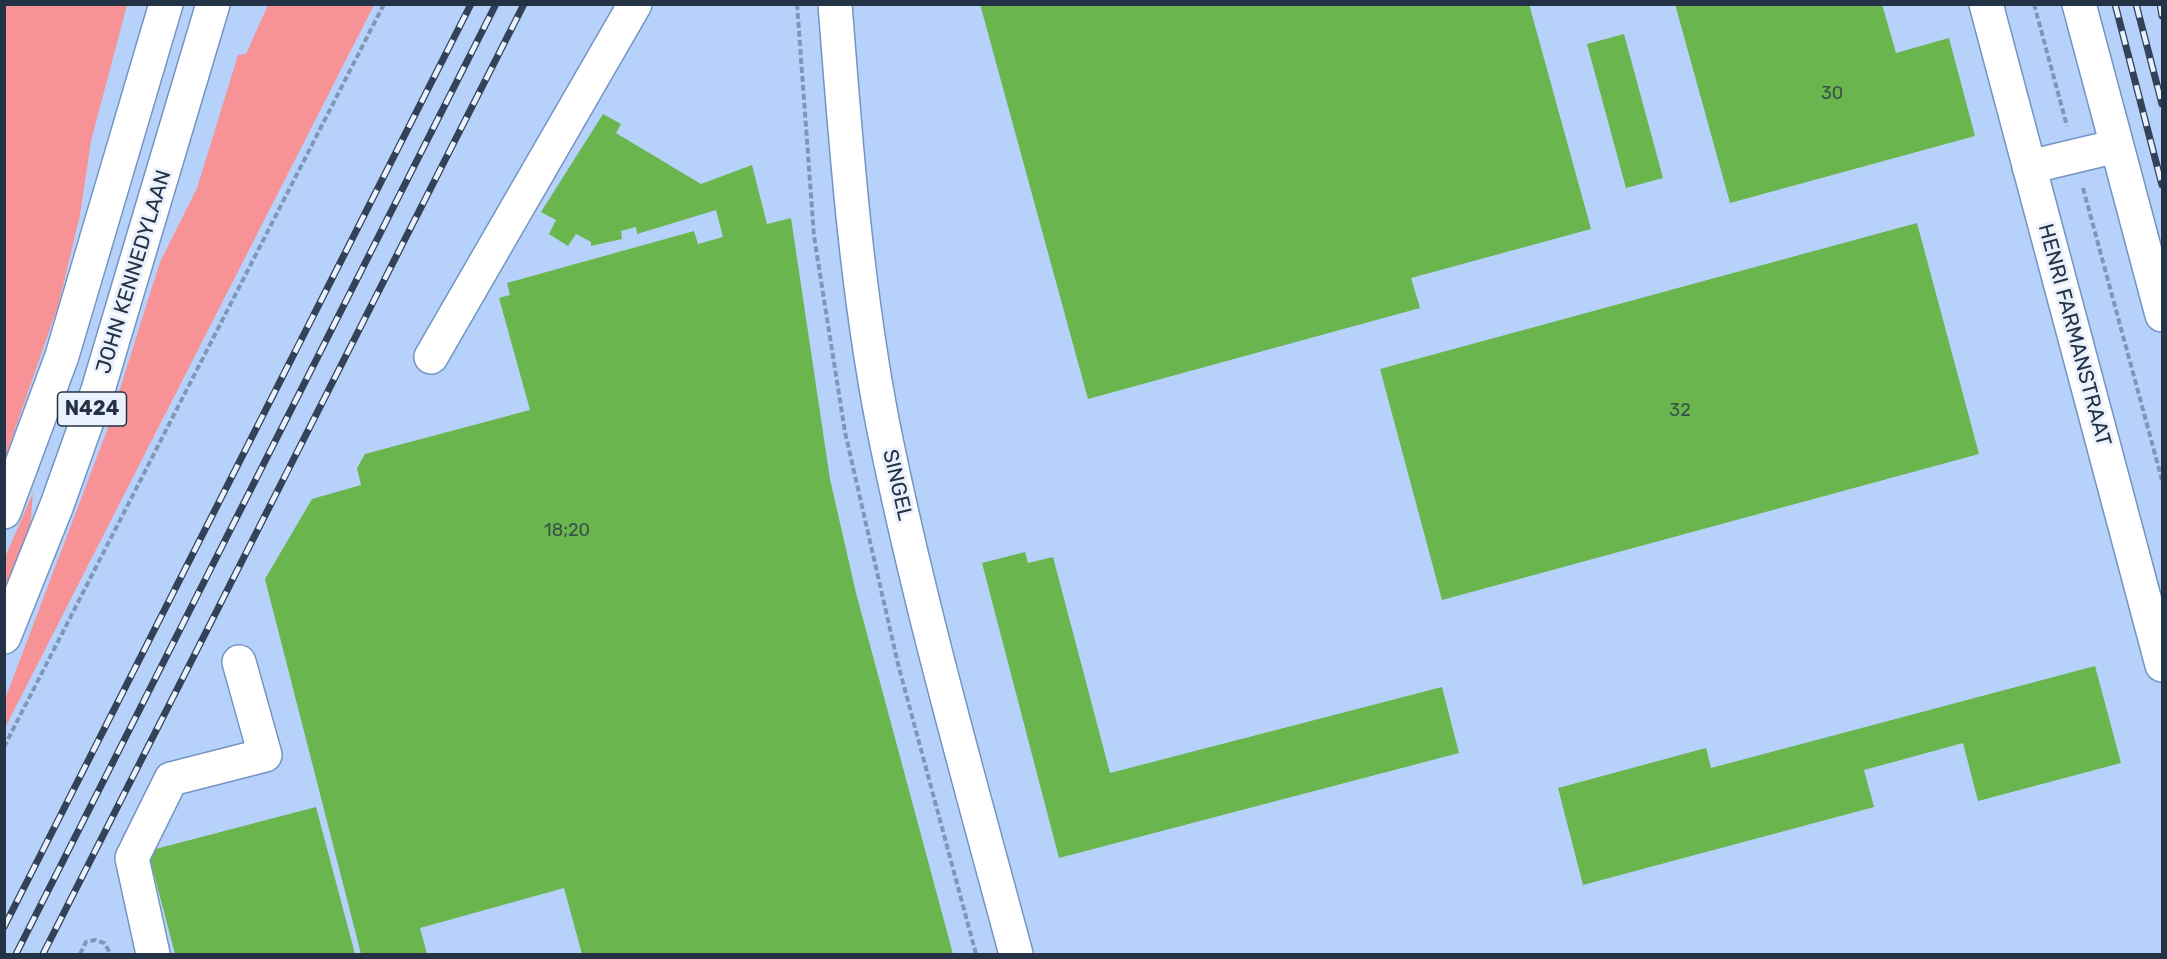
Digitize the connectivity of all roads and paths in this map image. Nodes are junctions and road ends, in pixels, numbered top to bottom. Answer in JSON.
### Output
{"nodes":[{"id":1,"x":166,"y":4,"type":"edge"},
{"id":2,"x":213,"y":4,"type":"edge"},
{"id":3,"x":384,"y":4,"type":"edge"},
{"id":4,"x":635,"y":4,"type":"edge"},
{"id":5,"x":836,"y":4,"type":"edge"},
{"id":6,"x":1986,"y":4,"type":"edge"},
{"id":7,"x":2034,"y":4,"type":"edge"},
{"id":8,"x":2079,"y":4,"type":"edge"},
{"id":9,"x":2117,"y":146,"type":"junction"},
{"id":10,"x":2075,"y":156,"type":"junction"},
{"id":11,"x":2029,"y":167,"type":"junction"},
{"id":12,"x":2163,"y":315,"type":"edge"},
{"id":13,"x":431,"y":357,"type":"dead end"},
{"id":14,"x":2163,"y":480,"type":"edge"},
{"id":15,"x":4,"y":512,"type":"edge"},
{"id":16,"x":4,"y":637,"type":"edge"},
{"id":17,"x":239,"y":662,"type":"dead end"},
{"id":18,"x":2163,"y":665,"type":"edge"},
{"id":19,"x":4,"y":747,"type":"edge"},
{"id":20,"x":80,"y":954,"type":"edge"},
{"id":21,"x":111,"y":954,"type":"edge"},
{"id":22,"x":153,"y":954,"type":"edge"},
{"id":23,"x":1016,"y":954,"type":"edge"}],
"edges":[{"from":1,"to":15,"type":"main road","name":"JOHN KENNEDYLAAN","number":"N424"},
{"from":2,"to":16,"type":"main road","name":"JOHN KENNEDYLAAN","number":"N424"},
{"from":3,"to":19,"type":"path"},
{"from":4,"to":13,"type":"main road"},
{"from":5,"to":23,"type":"main road","name":"SINGEL"},
{"from":6,"to":11,"type":"main road","name":"HENRI FARMANSTRAAT"},
{"from":7,"to":10,"type":"path"},
{"from":8,"to":9,"type":"main road"},
{"from":9,"to":10,"type":"main road"},
{"from":9,"to":12,"type":"main road"},
{"from":10,"to":11,"type":"main road"},
{"from":10,"to":14,"type":"path"},
{"from":11,"to":18,"type":"main road","name":"HENRI FARMANSTRAAT"},
{"from":17,"to":22,"type":"main road"},
{"from":20,"to":21,"type":"path"}]}
